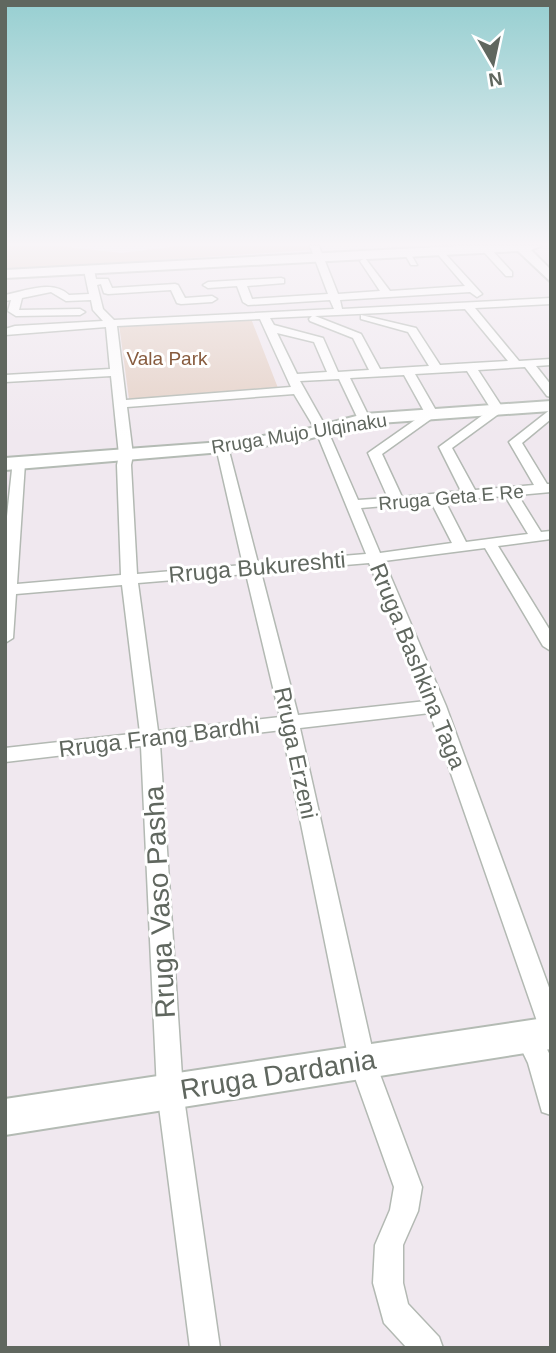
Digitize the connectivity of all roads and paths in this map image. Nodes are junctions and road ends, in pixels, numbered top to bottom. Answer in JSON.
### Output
{"nodes":[{"id":1,"x":13,"y":309,"type":"edge"},
{"id":2,"x":99,"y":309,"type":"edge"},
{"id":3,"x":126,"y":309,"type":"edge"},
{"id":4,"x":157,"y":309,"type":"edge"},
{"id":5,"x":216,"y":309,"type":"edge"},
{"id":6,"x":339,"y":309,"type":"edge"},
{"id":7,"x":411,"y":309,"type":"edge"},
{"id":8,"x":471,"y":309,"type":"edge"},
{"id":9,"x":80,"y":312,"type":"dead end"},
{"id":10,"x":341,"y":313,"type":"junction"},
{"id":11,"x":263,"y":314,"type":"junction"},
{"id":12,"x":297,"y":314,"type":"junction"},
{"id":13,"x":218,"y":316,"type":"junction"},
{"id":14,"x":111,"y":323,"type":"junction"},
{"id":15,"x":271,"y":328,"type":"junction"},
{"id":16,"x":5,"y":332,"type":"edge"},
{"id":17,"x":551,"y":362,"type":"edge"},
{"id":18,"x":522,"y":363,"type":"junction"},
{"id":19,"x":470,"y":366,"type":"junction"},
{"id":20,"x":437,"y":369,"type":"junction"},
{"id":21,"x":407,"y":370,"type":"junction"},
{"id":22,"x":115,"y":372,"type":"junction"},
{"id":23,"x":376,"y":372,"type":"junction"},
{"id":24,"x":339,"y":375,"type":"junction"},
{"id":25,"x":5,"y":379,"type":"edge"},
{"id":26,"x":296,"y":384,"type":"junction"},
{"id":27,"x":551,"y":393,"type":"edge"},
{"id":28,"x":121,"y":404,"type":"junction"},
{"id":29,"x":551,"y":406,"type":"edge"},
{"id":30,"x":498,"y":410,"type":"junction"},
{"id":31,"x":551,"y":413,"type":"edge"},
{"id":32,"x":432,"y":414,"type":"junction"},
{"id":33,"x":364,"y":419,"type":"junction"},
{"id":34,"x":321,"y":429,"type":"junction"},
{"id":35,"x":222,"y":447,"type":"junction"},
{"id":36,"x":126,"y":455,"type":"junction"},
{"id":37,"x":11,"y":464,"type":"edge"},
{"id":38,"x":547,"y":489,"type":"edge"},
{"id":39,"x":509,"y":492,"type":"junction"},
{"id":40,"x":470,"y":495,"type":"junction"},
{"id":41,"x":436,"y":498,"type":"junction"},
{"id":42,"x":397,"y":502,"type":"junction"},
{"id":43,"x":352,"y":505,"type":"junction"},
{"id":44,"x":544,"y":536,"type":"edge"},
{"id":45,"x":489,"y":543,"type":"junction"},
{"id":46,"x":461,"y":547,"type":"junction"},
{"id":47,"x":375,"y":558,"type":"junction"},
{"id":48,"x":252,"y":568,"type":"junction"},
{"id":49,"x":129,"y":578,"type":"junction"},
{"id":50,"x":7,"y":590,"type":"edge"},
{"id":51,"x":546,"y":630,"type":"edge"},
{"id":52,"x":5,"y":638,"type":"edge"},
{"id":53,"x":551,"y":646,"type":"edge"},
{"id":54,"x":438,"y":706,"type":"junction"},
{"id":55,"x":290,"y":722,"type":"junction"},
{"id":56,"x":150,"y":737,"type":"junction"},
{"id":57,"x":5,"y":755,"type":"edge"},
{"id":58,"x":543,"y":1032,"type":"edge"},
{"id":59,"x":362,"y":1061,"type":"junction"},
{"id":60,"x":170,"y":1091,"type":"junction"},
{"id":61,"x":551,"y":1103,"type":"edge"},
{"id":62,"x":5,"y":1117,"type":"edge"},
{"id":63,"x":205,"y":1348,"type":"edge"},
{"id":64,"x":428,"y":1348,"type":"edge"}],
"edges":[{"from":1,"to":9,"type":"street"},
{"from":2,"to":14,"type":"street"},
{"from":3,"to":14,"type":"street"},
{"from":4,"to":13,"type":"street"},
{"from":5,"to":13,"type":"street"},
{"from":6,"to":10,"type":"street"},
{"from":7,"to":10,"type":"street"},
{"from":8,"to":18,"type":"street"},
{"from":10,"to":12,"type":"street"},
{"from":10,"to":20,"type":"street"},
{"from":11,"to":12,"type":"street"},
{"from":11,"to":13,"type":"street"},
{"from":11,"to":15,"type":"street","name":"Rruga Bashkina Taga"},
{"from":12,"to":23,"type":"street"},
{"from":14,"to":16,"type":"street"},
{"from":14,"to":22,"type":"street","name":"Rruga Vaso Pasha"},
{"from":15,"to":24,"type":"street"},
{"from":15,"to":26,"type":"street","name":"Rruga Bashkina Taga"},
{"from":17,"to":18,"type":"street"},
{"from":18,"to":19,"type":"street"},
{"from":18,"to":27,"type":"street"},
{"from":19,"to":20,"type":"street"},
{"from":19,"to":30,"type":"street"},
{"from":20,"to":21,"type":"street"},
{"from":21,"to":23,"type":"street"},
{"from":21,"to":32,"type":"street"},
{"from":22,"to":25,"type":"street"},
{"from":22,"to":28,"type":"street","name":"Rruga Vaso Pasha"},
{"from":23,"to":24,"type":"street"},
{"from":24,"to":26,"type":"street"},
{"from":24,"to":33,"type":"street"},
{"from":26,"to":28,"type":"street"},
{"from":26,"to":34,"type":"street","name":"Rruga Bashkina Taga"},
{"from":28,"to":36,"type":"street","name":"Rruga Vaso Pasha"},
{"from":29,"to":30,"type":"street","name":"Rruga Mujo Ulqinaku"},
{"from":30,"to":32,"type":"street","name":"Rruga Mujo Ulqinaku"},
{"from":30,"to":40,"type":"street"},
{"from":31,"to":38,"type":"street"},
{"from":32,"to":33,"type":"street","name":"Rruga Mujo Ulqinaku"},
{"from":32,"to":42,"type":"street"},
{"from":33,"to":34,"type":"street","name":"Rruga Mujo Ulqinaku"},
{"from":34,"to":35,"type":"street","name":"Rruga Mujo Ulqinaku"},
{"from":34,"to":43,"type":"street","name":"Rruga Bashkina Taga"},
{"from":35,"to":36,"type":"street","name":"Rruga Mujo Ulqinaku"},
{"from":35,"to":48,"type":"street","name":"Rruga Erzeni"},
{"from":36,"to":37,"type":"street","name":"Rruga Mujo Ulqinaku"},
{"from":36,"to":49,"type":"street","name":"Rruga Vaso Pasha"},
{"from":37,"to":50,"type":"street"},
{"from":38,"to":39,"type":"street","name":"Rruga Geta E Re"},
{"from":39,"to":40,"type":"street","name":"Rruga Geta E Re"},
{"from":39,"to":44,"type":"street"},
{"from":40,"to":41,"type":"street","name":"Rruga Geta E Re"},
{"from":41,"to":42,"type":"street","name":"Rruga Geta E Re"},
{"from":41,"to":46,"type":"street"},
{"from":42,"to":43,"type":"street","name":"Rruga Geta E Re"},
{"from":43,"to":47,"type":"street","name":"Rruga Bashkina Taga"},
{"from":44,"to":45,"type":"street","name":"Rruga Bukureshti"},
{"from":45,"to":46,"type":"street","name":"Rruga Bukureshti"},
{"from":45,"to":51,"type":"street"},
{"from":46,"to":47,"type":"street","name":"Rruga Bukureshti"},
{"from":47,"to":48,"type":"street","name":"Rruga Bukureshti"},
{"from":47,"to":54,"type":"street","name":"Rruga Bashkina Taga"},
{"from":48,"to":49,"type":"street","name":"Rruga Bukureshti"},
{"from":48,"to":55,"type":"street","name":"Rruga Erzeni"},
{"from":49,"to":50,"type":"street","name":"Rruga Bukureshti"},
{"from":49,"to":56,"type":"street","name":"Rruga Vaso Pasha"},
{"from":50,"to":52,"type":"street"},
{"from":51,"to":53,"type":"street"},
{"from":54,"to":55,"type":"street","name":"Rruga Frang Bardhi"},
{"from":54,"to":58,"type":"street","name":"Rruga Bashkina Taga"},
{"from":55,"to":56,"type":"street","name":"Rruga Frang Bardhi"},
{"from":55,"to":59,"type":"street","name":"Rruga Erzeni"},
{"from":56,"to":57,"type":"street","name":"Rruga Frang Bardhi"},
{"from":56,"to":60,"type":"street","name":"Rruga Vaso Pasha"},
{"from":58,"to":59,"type":"street","name":"Rruga Dardania"},
{"from":58,"to":61,"type":"street","name":"Rruga Bashkina Taga"},
{"from":59,"to":60,"type":"street","name":"Rruga Dardania"},
{"from":59,"to":64,"type":"street","name":"Rruga Erzeni"},
{"from":60,"to":62,"type":"street","name":"Rruga Dardania"},
{"from":60,"to":63,"type":"street","name":"Rruga Vaso Pasha"}]}
